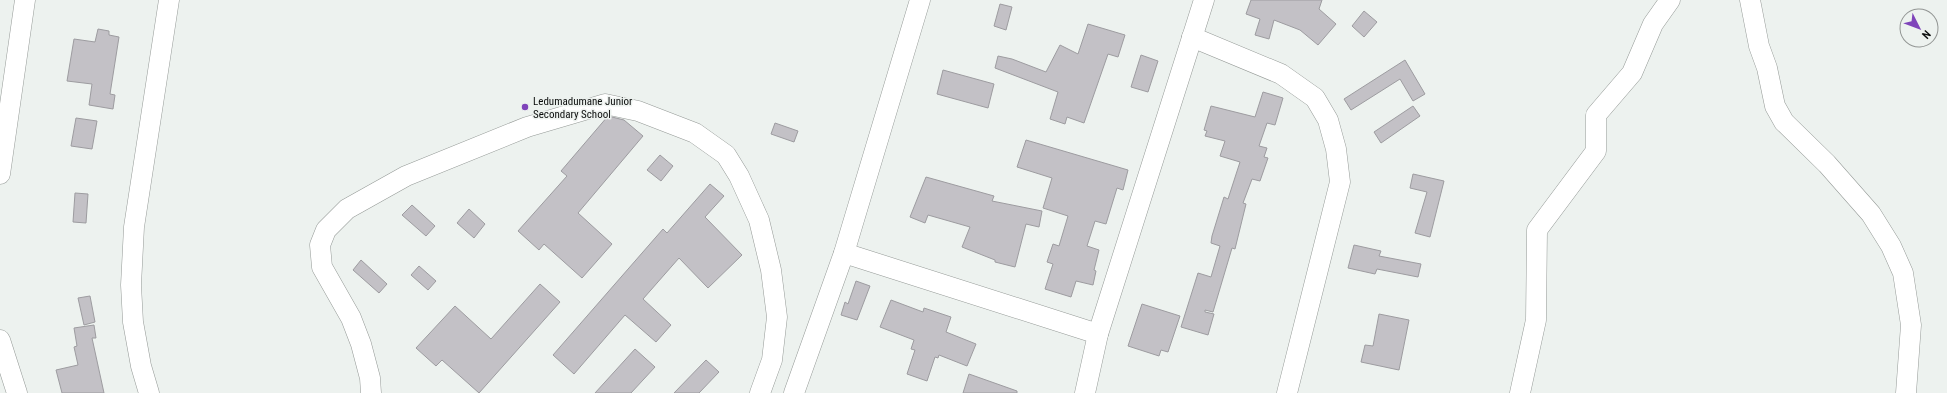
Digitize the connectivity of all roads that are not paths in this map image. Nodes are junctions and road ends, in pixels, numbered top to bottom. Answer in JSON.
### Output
{"nodes":[{"id":1,"x":25,"y":0,"type":"edge"},
{"id":2,"x":169,"y":0,"type":"edge"},
{"id":3,"x":920,"y":0,"type":"edge"},
{"id":4,"x":1204,"y":0,"type":"edge"},
{"id":5,"x":1670,"y":0,"type":"edge"},
{"id":6,"x":1750,"y":0,"type":"edge"},
{"id":7,"x":1192,"y":37,"type":"junction"},
{"id":8,"x":0,"y":174,"type":"edge"},
{"id":9,"x":844,"y":253,"type":"junction"},
{"id":10,"x":1098,"y":334,"type":"junction"},
{"id":11,"x":0,"y":340,"type":"edge"},
{"id":12,"x":17,"y":393,"type":"edge"},
{"id":13,"x":149,"y":393,"type":"edge"},
{"id":14,"x":371,"y":393,"type":"edge"},
{"id":15,"x":760,"y":393,"type":"edge"},
{"id":16,"x":794,"y":393,"type":"edge"},
{"id":17,"x":1085,"y":393,"type":"edge"},
{"id":18,"x":1287,"y":393,"type":"edge"},
{"id":19,"x":1520,"y":393,"type":"edge"},
{"id":20,"x":1906,"y":393,"type":"edge"}],
"edges":[{"from":1,"to":8,"type":"street"},
{"from":2,"to":13,"type":"street"},
{"from":3,"to":9,"type":"street"},
{"from":4,"to":7,"type":"street"},
{"from":5,"to":19,"type":"street"},
{"from":6,"to":20,"type":"street"},
{"from":7,"to":10,"type":"street"},
{"from":7,"to":18,"type":"street"},
{"from":9,"to":10,"type":"street"},
{"from":9,"to":16,"type":"street"},
{"from":10,"to":17,"type":"street"},
{"from":11,"to":12,"type":"street"},
{"from":14,"to":15,"type":"street"}]}
